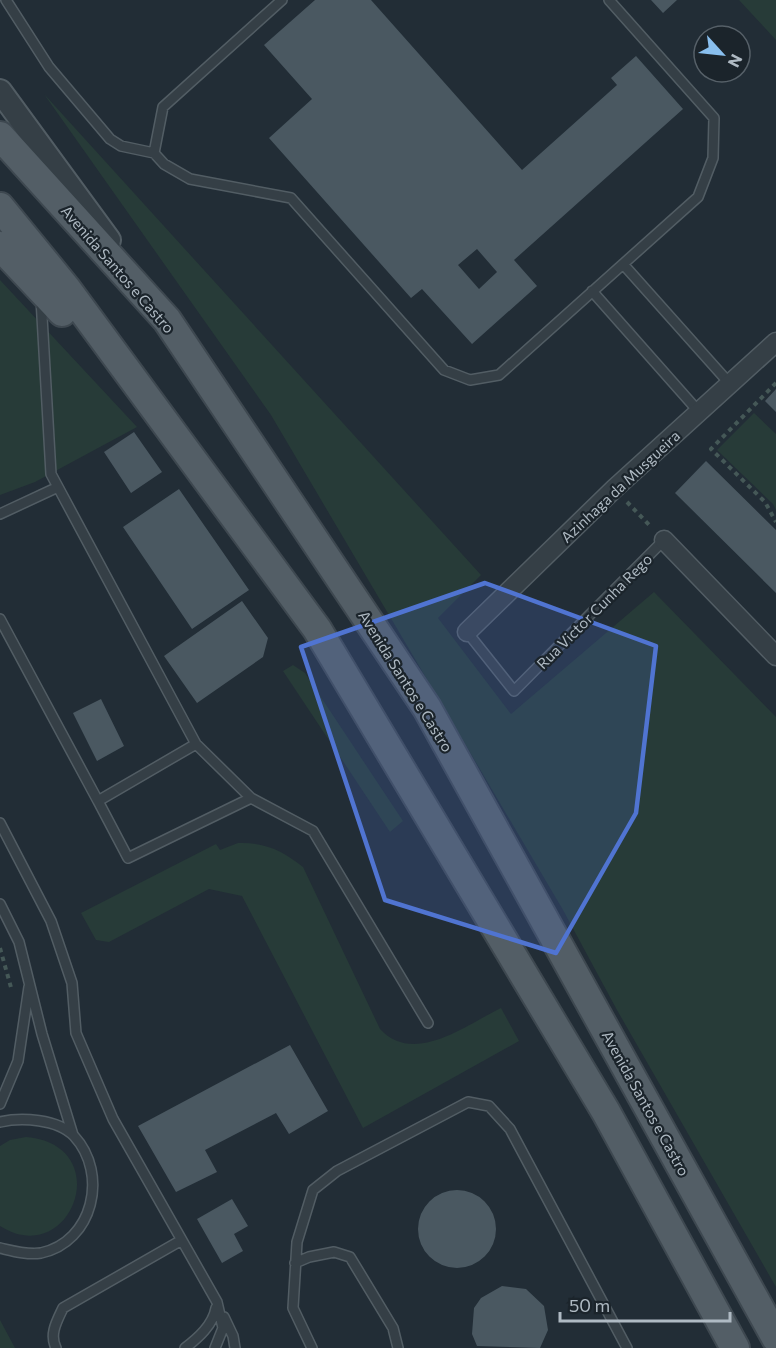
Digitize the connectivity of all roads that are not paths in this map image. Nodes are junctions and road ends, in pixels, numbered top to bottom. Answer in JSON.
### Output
{"nodes":[{"id":1,"x":6,"y":0,"type":"edge"},
{"id":2,"x":282,"y":0,"type":"edge"},
{"id":3,"x":609,"y":0,"type":"edge"},
{"id":4,"x":0,"y":91,"type":"edge"},
{"id":5,"x":0,"y":136,"type":"edge"},
{"id":6,"x":154,"y":153,"type":"junction"},
{"id":7,"x":0,"y":207,"type":"edge"},
{"id":8,"x":0,"y":246,"type":"edge"},
{"id":9,"x":623,"y":264,"type":"junction"},
{"id":10,"x":40,"y":288,"type":"junction"},
{"id":11,"x":592,"y":291,"type":"junction"},
{"id":12,"x":160,"y":312,"type":"junction"},
{"id":13,"x":776,"y":342,"type":"edge"},
{"id":14,"x":730,"y":384,"type":"junction"},
{"id":15,"x":699,"y":412,"type":"junction"},
{"id":16,"x":176,"y":438,"type":"junction"},
{"id":17,"x":58,"y":487,"type":"junction"},
{"id":18,"x":0,"y":514,"type":"edge"},
{"id":19,"x":664,"y":540,"type":"joint"},
{"id":20,"x":0,"y":618,"type":"edge"},
{"id":21,"x":467,"y":632,"type":"joint"},
{"id":22,"x":776,"y":657,"type":"edge"},
{"id":23,"x":196,"y":744,"type":"junction"},
{"id":24,"x":251,"y":798,"type":"junction"},
{"id":25,"x":98,"y":801,"type":"junction"},
{"id":26,"x":0,"y":823,"type":"edge"},
{"id":27,"x":0,"y":904,"type":"edge"},
{"id":28,"x":30,"y":978,"type":"junction"},
{"id":29,"x":428,"y":1023,"type":"dead end"},
{"id":30,"x":0,"y":1104,"type":"edge"},
{"id":31,"x":0,"y":1122,"type":"edge"},
{"id":32,"x":73,"y":1135,"type":"junction"},
{"id":33,"x":180,"y":1241,"type":"junction"},
{"id":34,"x":0,"y":1248,"type":"edge"},
{"id":35,"x":295,"y":1263,"type":"junction"},
{"id":36,"x":217,"y":1302,"type":"junction"},
{"id":37,"x":231,"y":1330,"type":"junction"},
{"id":38,"x":776,"y":1338,"type":"edge"},
{"id":39,"x":56,"y":1348,"type":"edge"},
{"id":40,"x":185,"y":1348,"type":"edge"},
{"id":41,"x":215,"y":1348,"type":"edge"},
{"id":42,"x":227,"y":1348,"type":"edge"},
{"id":43,"x":236,"y":1348,"type":"edge"},
{"id":44,"x":312,"y":1348,"type":"edge"},
{"id":45,"x":398,"y":1348,"type":"edge"},
{"id":46,"x":627,"y":1348,"type":"edge"},
{"id":47,"x":735,"y":1348,"type":"edge"}],
"edges":[{"from":1,"to":6,"type":"lane"},
{"from":2,"to":6,"type":"lane"},
{"from":3,"to":9,"type":"lane"},
{"from":4,"to":12,"type":"street"},
{"from":5,"to":12,"type":"main road","name":"Avenida Santos e Castro"},
{"from":6,"to":11,"type":"lane"},
{"from":7,"to":16,"type":"main road"},
{"from":8,"to":10,"type":"main road"},
{"from":9,"to":11,"type":"lane"},
{"from":9,"to":14,"type":"lane"},
{"from":10,"to":16,"type":"main road"},
{"from":10,"to":17,"type":"lane"},
{"from":11,"to":15,"type":"lane"},
{"from":12,"to":38,"type":"main road","name":"Avenida Santos e Castro"},
{"from":13,"to":14,"type":"street","name":"Azinhaga da Musgueira"},
{"from":14,"to":15,"type":"street","name":"Azinhaga da Musgueira"},
{"from":15,"to":21,"type":"street","name":"Azinhaga da Musgueira"},
{"from":16,"to":47,"type":"main road"},
{"from":17,"to":18,"type":"lane"},
{"from":17,"to":23,"type":"lane"},
{"from":19,"to":21,"type":"lane","name":"Rua Victor Cunha Rego"},
{"from":19,"to":22,"type":"street","name":"Rua Victor Cunha Rego"},
{"from":20,"to":25,"type":"lane"},
{"from":23,"to":24,"type":"lane"},
{"from":23,"to":25,"type":"lane"},
{"from":24,"to":25,"type":"lane"},
{"from":24,"to":29,"type":"lane"},
{"from":26,"to":33,"type":"lane"},
{"from":27,"to":28,"type":"lane"},
{"from":28,"to":30,"type":"lane"},
{"from":28,"to":32,"type":"lane"},
{"from":31,"to":32,"type":"lane"},
{"from":32,"to":34,"type":"lane"},
{"from":33,"to":36,"type":"lane"},
{"from":33,"to":39,"type":"lane"},
{"from":35,"to":44,"type":"lane"},
{"from":35,"to":45,"type":"lane"},
{"from":35,"to":46,"type":"lane"},
{"from":36,"to":37,"type":"lane"},
{"from":36,"to":40,"type":"lane"},
{"from":36,"to":41,"type":"lane"},
{"from":37,"to":42,"type":"lane"},
{"from":37,"to":43,"type":"lane"}]}
